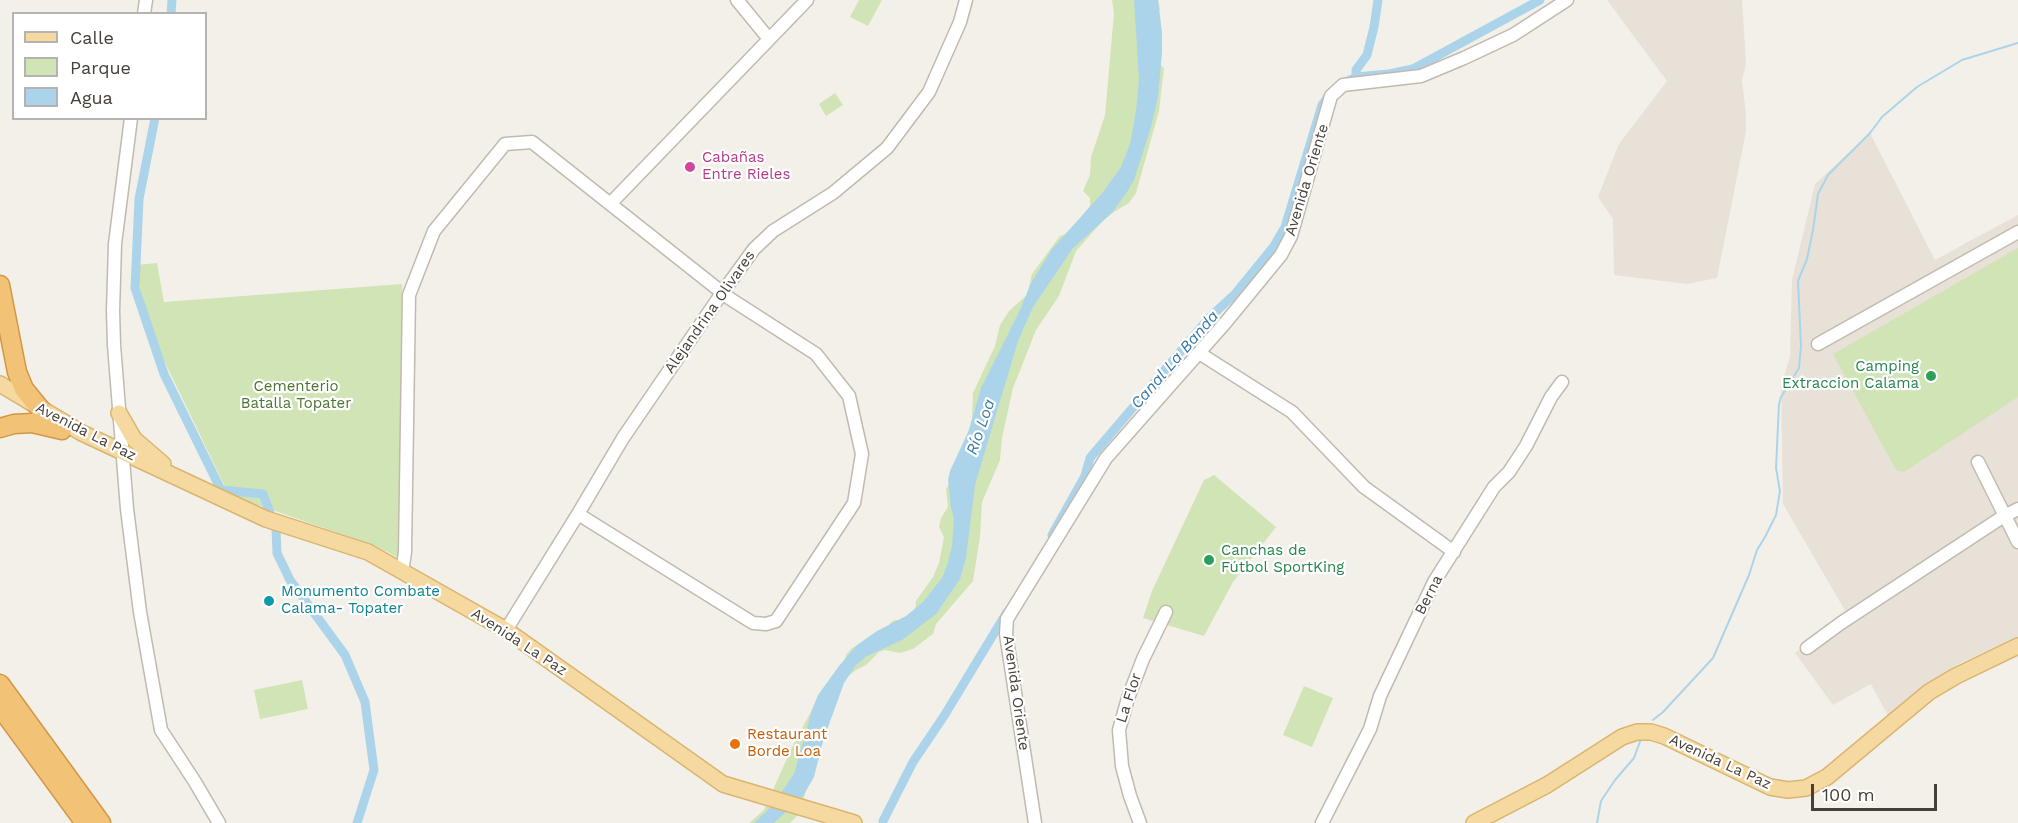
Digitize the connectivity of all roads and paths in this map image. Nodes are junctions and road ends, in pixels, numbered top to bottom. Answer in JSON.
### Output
{"nodes":[{"id":1,"x":737,"y":0,"type":"edge"},
{"id":2,"x":807,"y":0,"type":"edge"},
{"id":3,"x":966,"y":0,"type":"edge"},
{"id":4,"x":1567,"y":0,"type":"edge"},
{"id":5,"x":769,"y":39,"type":"junction"},
{"id":6,"x":131,"y":120,"type":"edge"},
{"id":7,"x":610,"y":204,"type":"junction"},
{"id":8,"x":2018,"y":232,"type":"edge"},
{"id":9,"x":0,"y":285,"type":"edge"},
{"id":10,"x":722,"y":292,"type":"junction"},
{"id":11,"x":1818,"y":344,"type":"dead end"},
{"id":12,"x":1199,"y":353,"type":"junction"},
{"id":13,"x":1562,"y":382,"type":"dead end"},
{"id":14,"x":0,"y":384,"type":"edge"},
{"id":15,"x":0,"y":391,"type":"edge"},
{"id":16,"x":42,"y":411,"type":"junction"},
{"id":17,"x":119,"y":416,"type":"junction"},
{"id":18,"x":0,"y":428,"type":"edge"},
{"id":19,"x":62,"y":430,"type":"junction"},
{"id":20,"x":95,"y":439,"type":"junction"},
{"id":21,"x":123,"y":456,"type":"junction"},
{"id":22,"x":1978,"y":462,"type":"dead end"},
{"id":23,"x":179,"y":478,"type":"junction"},
{"id":24,"x":2018,"y":509,"type":"edge"},
{"id":25,"x":578,"y":514,"type":"junction"},
{"id":26,"x":2004,"y":516,"type":"junction"},
{"id":27,"x":2018,"y":542,"type":"edge"},
{"id":28,"x":1454,"y":552,"type":"junction"},
{"id":29,"x":402,"y":572,"type":"junction"},
{"id":30,"x":1166,"y":612,"type":"dead end"},
{"id":31,"x":506,"y":630,"type":"junction"},
{"id":32,"x":2018,"y":646,"type":"edge"},
{"id":33,"x":1807,"y":648,"type":"dead end"},
{"id":34,"x":0,"y":684,"type":"edge"},
{"id":35,"x":0,"y":707,"type":"edge"},
{"id":36,"x":85,"y":823,"type":"edge"},
{"id":37,"x":101,"y":823,"type":"edge"},
{"id":38,"x":219,"y":823,"type":"edge"},
{"id":39,"x":854,"y":823,"type":"edge"},
{"id":40,"x":1035,"y":823,"type":"edge"},
{"id":41,"x":1140,"y":823,"type":"edge"},
{"id":42,"x":1322,"y":823,"type":"edge"},
{"id":43,"x":1474,"y":823,"type":"edge"}],
"edges":[{"from":1,"to":5,"type":"street"},
{"from":2,"to":5,"type":"street"},
{"from":3,"to":10,"type":"street","name":"Alejandrina Olivares"},
{"from":4,"to":12,"type":"street","name":"Avenida Oriente"},
{"from":5,"to":7,"type":"street"},
{"from":6,"to":17,"type":"street"},
{"from":7,"to":10,"type":"street"},
{"from":7,"to":29,"type":"street"},
{"from":8,"to":11,"type":"street"},
{"from":9,"to":16,"type":"highway"},
{"from":10,"to":25,"type":"street","name":"Alejandrina Olivares"},
{"from":10,"to":25,"type":"street"},
{"from":12,"to":28,"type":"street"},
{"from":12,"to":40,"type":"street","name":"Avenida Oriente"},
{"from":13,"to":28,"type":"street","name":"Berna"},
{"from":14,"to":16,"type":"main road","name":"Avenida La Paz"},
{"from":15,"to":19,"type":"main road","name":"Avenida La Paz"},
{"from":16,"to":20,"type":"main road","name":"Avenida La Paz"},
{"from":17,"to":20,"type":"main road"},
{"from":17,"to":21,"type":"street"},
{"from":17,"to":23,"type":"main road"},
{"from":18,"to":19,"type":"highway"},
{"from":19,"to":21,"type":"main road","name":"Avenida La Paz"},
{"from":20,"to":21,"type":"main road","name":"Avenida La Paz"},
{"from":21,"to":23,"type":"main road","name":"Avenida La Paz"},
{"from":21,"to":38,"type":"street"},
{"from":22,"to":26,"type":"street"},
{"from":23,"to":29,"type":"main road","name":"Avenida La Paz"},
{"from":24,"to":26,"type":"street"},
{"from":25,"to":31,"type":"street","name":"Alejandrina Olivares"},
{"from":26,"to":27,"type":"street"},
{"from":26,"to":33,"type":"street"},
{"from":28,"to":42,"type":"street","name":"Berna"},
{"from":29,"to":31,"type":"main road","name":"Avenida La Paz"},
{"from":30,"to":41,"type":"street","name":"La Flor"},
{"from":31,"to":39,"type":"main road","name":"Avenida La Paz"},
{"from":32,"to":43,"type":"main road","name":"Avenida La Paz"},
{"from":34,"to":37,"type":"highway"},
{"from":35,"to":36,"type":"highway"}]}
